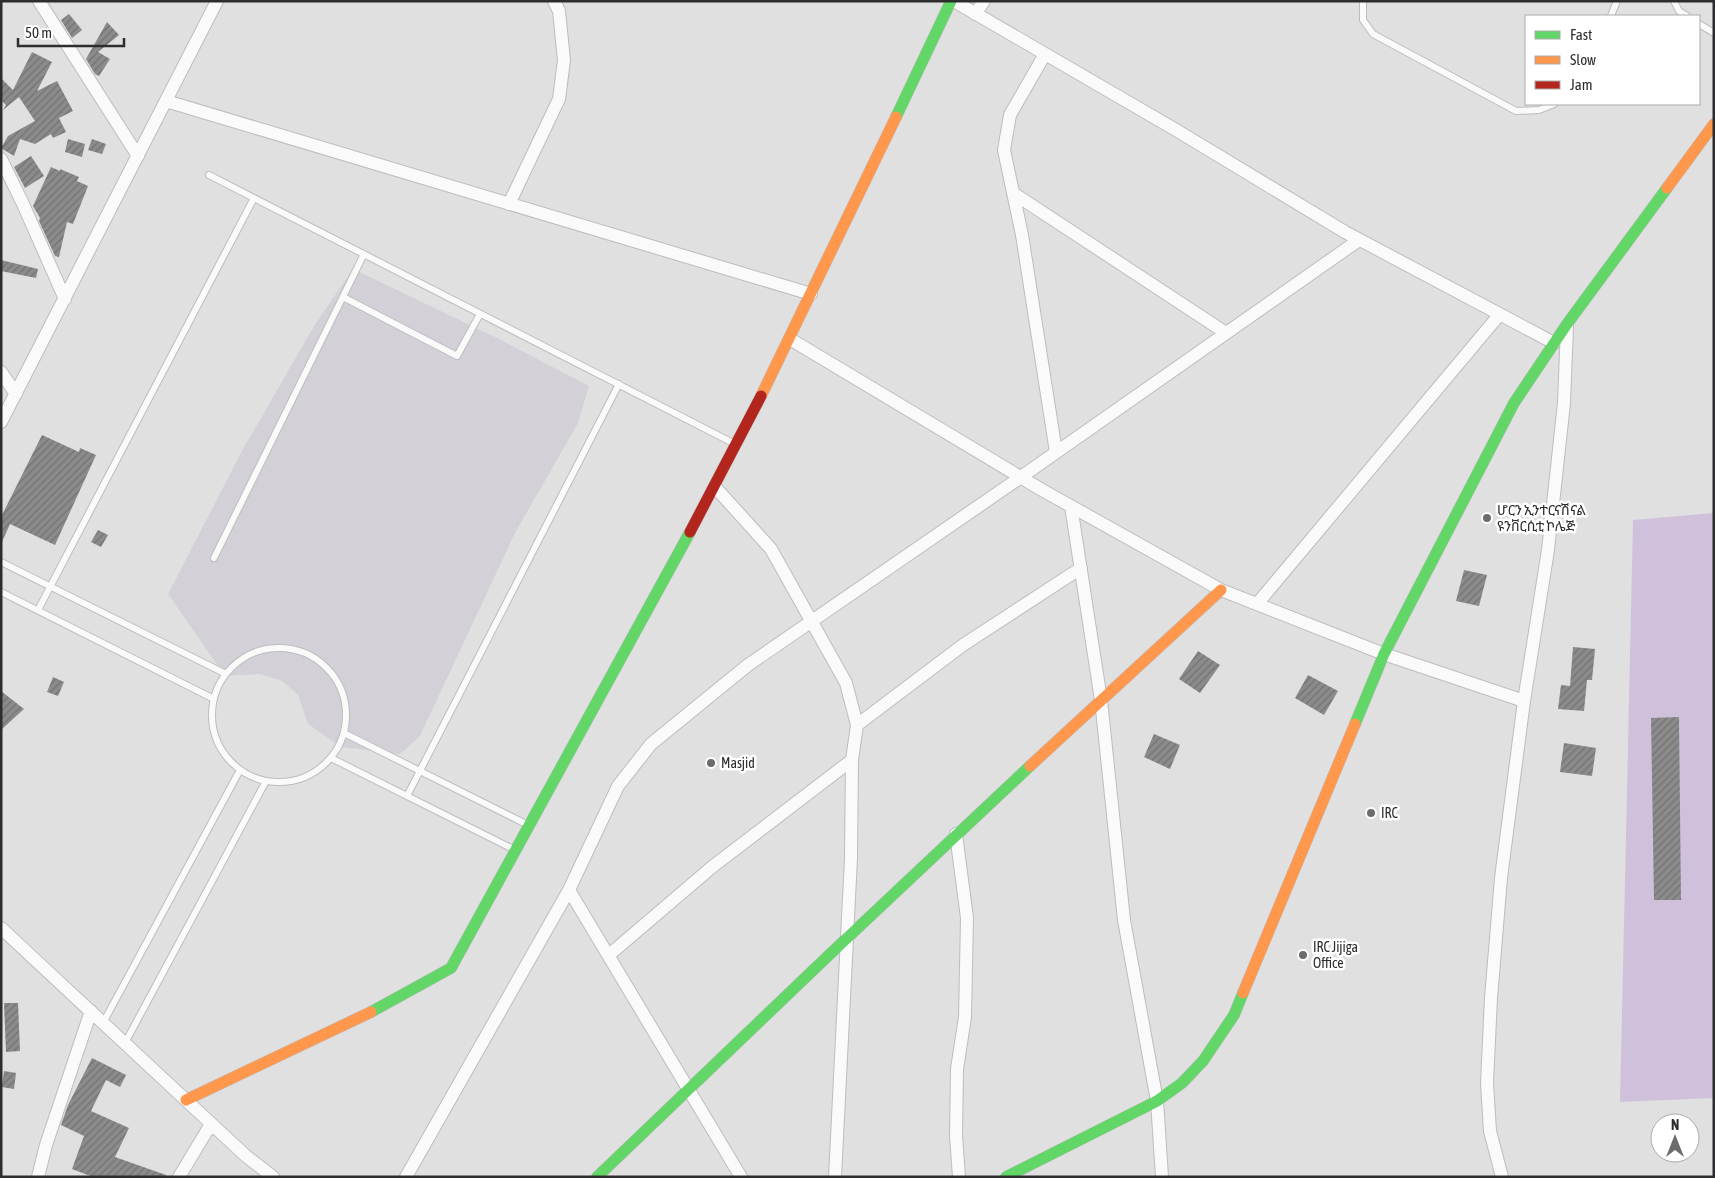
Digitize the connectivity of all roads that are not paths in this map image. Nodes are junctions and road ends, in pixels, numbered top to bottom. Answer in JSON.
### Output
{"nodes":[{"id":1,"x":39,"y":1,"type":"edge"},
{"id":2,"x":554,"y":1,"type":"edge"},
{"id":3,"x":953,"y":1,"type":"edge"},
{"id":4,"x":984,"y":1,"type":"edge"},
{"id":5,"x":1363,"y":1,"type":"edge"},
{"id":6,"x":1617,"y":1,"type":"edge"},
{"id":7,"x":1674,"y":1,"type":"edge"},
{"id":8,"x":213,"y":3,"type":"edge"},
{"id":9,"x":975,"y":14,"type":"junction"},
{"id":10,"x":1611,"y":15,"type":"edge"},
{"id":11,"x":1685,"y":15,"type":"edge"},
{"id":12,"x":1700,"y":25,"type":"edge"},
{"id":13,"x":1714,"y":33,"type":"edge"},
{"id":14,"x":1045,"y":54,"type":"junction"},
{"id":15,"x":166,"y":101,"type":"junction"},
{"id":16,"x":1552,"y":105,"type":"edge"},
{"id":17,"x":1714,"y":124,"type":"edge"},
{"id":18,"x":138,"y":156,"type":"junction"},
{"id":19,"x":1,"y":160,"type":"edge"},
{"id":20,"x":209,"y":175,"type":"dead end"},
{"id":21,"x":1013,"y":193,"type":"junction"},
{"id":22,"x":254,"y":198,"type":"junction"},
{"id":23,"x":509,"y":204,"type":"junction"},
{"id":24,"x":1359,"y":240,"type":"junction"},
{"id":25,"x":364,"y":254,"type":"junction"},
{"id":26,"x":811,"y":294,"type":"junction"},
{"id":27,"x":344,"y":297,"type":"junction"},
{"id":28,"x":65,"y":299,"type":"junction"},
{"id":29,"x":480,"y":314,"type":"junction"},
{"id":30,"x":1500,"y":314,"type":"junction"},
{"id":31,"x":1567,"y":324,"type":"junction"},
{"id":32,"x":1226,"y":333,"type":"junction"},
{"id":33,"x":790,"y":339,"type":"junction"},
{"id":34,"x":1554,"y":342,"type":"junction"},
{"id":35,"x":1,"y":372,"type":"edge"},
{"id":36,"x":619,"y":384,"type":"junction"},
{"id":37,"x":16,"y":394,"type":"junction"},
{"id":38,"x":1,"y":422,"type":"edge"},
{"id":39,"x":736,"y":444,"type":"junction"},
{"id":40,"x":1056,"y":452,"type":"junction"},
{"id":41,"x":1021,"y":477,"type":"junction"},
{"id":42,"x":715,"y":486,"type":"junction"},
{"id":43,"x":1071,"y":506,"type":"junction"},
{"id":44,"x":214,"y":558,"type":"dead end"},
{"id":45,"x":1,"y":562,"type":"edge"},
{"id":46,"x":1080,"y":568,"type":"junction"},
{"id":47,"x":50,"y":586,"type":"junction"},
{"id":48,"x":1221,"y":590,"type":"junction"},
{"id":49,"x":1,"y":592,"type":"edge"},
{"id":50,"x":1258,"y":604,"type":"junction"},
{"id":51,"x":38,"y":610,"type":"junction"},
{"id":52,"x":812,"y":621,"type":"junction"},
{"id":53,"x":1384,"y":654,"type":"junction"},
{"id":54,"x":226,"y":674,"type":"junction"},
{"id":55,"x":214,"y":699,"type":"junction"},
{"id":56,"x":1101,"y":700,"type":"junction"},
{"id":57,"x":1524,"y":701,"type":"junction"},
{"id":58,"x":857,"y":725,"type":"junction"},
{"id":59,"x":344,"y":733,"type":"junction"},
{"id":60,"x":331,"y":758,"type":"junction"},
{"id":61,"x":852,"y":760,"type":"junction"},
{"id":62,"x":240,"y":770,"type":"junction"},
{"id":63,"x":420,"y":771,"type":"junction"},
{"id":64,"x":266,"y":781,"type":"junction"},
{"id":65,"x":407,"y":796,"type":"junction"},
{"id":66,"x":529,"y":826,"type":"junction"},
{"id":67,"x":956,"y":834,"type":"junction"},
{"id":68,"x":516,"y":851,"type":"junction"},
{"id":69,"x":569,"y":890,"type":"junction"},
{"id":70,"x":1,"y":928,"type":"edge"},
{"id":71,"x":846,"y":937,"type":"junction"},
{"id":72,"x":609,"y":955,"type":"junction"},
{"id":73,"x":91,"y":1011,"type":"junction"},
{"id":74,"x":103,"y":1023,"type":"junction"},
{"id":75,"x":125,"y":1043,"type":"junction"},
{"id":76,"x":688,"y":1087,"type":"junction"},
{"id":77,"x":186,"y":1100,"type":"junction"},
{"id":78,"x":1157,"y":1101,"type":"junction"},
{"id":79,"x":211,"y":1124,"type":"junction"},
{"id":80,"x":38,"y":1177,"type":"edge"},
{"id":81,"x":179,"y":1177,"type":"edge"},
{"id":82,"x":273,"y":1177,"type":"edge"},
{"id":83,"x":406,"y":1177,"type":"edge"},
{"id":84,"x":597,"y":1177,"type":"edge"},
{"id":85,"x":741,"y":1177,"type":"edge"},
{"id":86,"x":836,"y":1177,"type":"edge"},
{"id":87,"x":959,"y":1177,"type":"edge"},
{"id":88,"x":1006,"y":1177,"type":"edge"},
{"id":89,"x":1162,"y":1177,"type":"edge"},
{"id":90,"x":1502,"y":1177,"type":"edge"}],
"edges":[{"from":1,"to":18,"type":"street"},
{"from":2,"to":23,"type":"street"},
{"from":3,"to":9,"type":"street"},
{"from":3,"to":26,"type":"street"},
{"from":4,"to":9,"type":"street"},
{"from":5,"to":16,"type":"lane"},
{"from":6,"to":10,"type":"lane"},
{"from":7,"to":11,"type":"lane"},
{"from":8,"to":15,"type":"street"},
{"from":9,"to":14,"type":"street"},
{"from":12,"to":13,"type":"lane"},
{"from":14,"to":21,"type":"street"},
{"from":14,"to":24,"type":"street"},
{"from":15,"to":18,"type":"street"},
{"from":15,"to":23,"type":"street"},
{"from":17,"to":31,"type":"street"},
{"from":18,"to":28,"type":"street"},
{"from":19,"to":28,"type":"street"},
{"from":20,"to":22,"type":"lane"},
{"from":21,"to":32,"type":"street"},
{"from":21,"to":40,"type":"street"},
{"from":22,"to":25,"type":"lane"},
{"from":22,"to":47,"type":"lane"},
{"from":23,"to":26,"type":"street"},
{"from":24,"to":30,"type":"street"},
{"from":24,"to":32,"type":"street"},
{"from":25,"to":27,"type":"lane"},
{"from":25,"to":29,"type":"lane"},
{"from":26,"to":33,"type":"street"},
{"from":27,"to":29,"type":"lane"},
{"from":27,"to":44,"type":"lane"},
{"from":28,"to":37,"type":"street"},
{"from":29,"to":36,"type":"lane"},
{"from":30,"to":34,"type":"street"},
{"from":30,"to":50,"type":"street"},
{"from":31,"to":34,"type":"street"},
{"from":31,"to":57,"type":"street"},
{"from":32,"to":40,"type":"street"},
{"from":33,"to":39,"type":"street"},
{"from":33,"to":41,"type":"street"},
{"from":34,"to":53,"type":"street"},
{"from":35,"to":37,"type":"street"},
{"from":36,"to":39,"type":"lane"},
{"from":36,"to":63,"type":"lane"},
{"from":37,"to":38,"type":"street"},
{"from":39,"to":42,"type":"street"},
{"from":40,"to":41,"type":"street"},
{"from":41,"to":43,"type":"street"},
{"from":41,"to":52,"type":"street"},
{"from":42,"to":52,"type":"street"},
{"from":42,"to":66,"type":"street"},
{"from":43,"to":46,"type":"street"},
{"from":43,"to":48,"type":"street"},
{"from":45,"to":47,"type":"lane"},
{"from":46,"to":56,"type":"street"},
{"from":46,"to":58,"type":"street"},
{"from":47,"to":51,"type":"lane"},
{"from":47,"to":54,"type":"lane"},
{"from":48,"to":50,"type":"street"},
{"from":48,"to":56,"type":"street"},
{"from":49,"to":51,"type":"lane"},
{"from":50,"to":53,"type":"street"},
{"from":51,"to":55,"type":"lane"},
{"from":52,"to":58,"type":"street"},
{"from":52,"to":69,"type":"street"},
{"from":53,"to":57,"type":"street"},
{"from":53,"to":78,"type":"street"},
{"from":54,"to":55,"type":"lane"},
{"from":54,"to":59,"type":"lane"},
{"from":55,"to":62,"type":"lane"},
{"from":56,"to":67,"type":"street"},
{"from":56,"to":78,"type":"street"},
{"from":57,"to":90,"type":"street"},
{"from":58,"to":61,"type":"street"},
{"from":59,"to":60,"type":"lane"},
{"from":59,"to":63,"type":"lane"},
{"from":60,"to":64,"type":"lane"},
{"from":60,"to":65,"type":"lane"},
{"from":61,"to":71,"type":"street"},
{"from":61,"to":72,"type":"street"},
{"from":62,"to":64,"type":"lane"},
{"from":62,"to":74,"type":"lane"},
{"from":63,"to":65,"type":"lane"},
{"from":63,"to":66,"type":"lane"},
{"from":64,"to":75,"type":"lane"},
{"from":65,"to":68,"type":"lane"},
{"from":66,"to":68,"type":"street"},
{"from":67,"to":71,"type":"street"},
{"from":67,"to":87,"type":"street"},
{"from":68,"to":77,"type":"street"},
{"from":69,"to":72,"type":"street"},
{"from":69,"to":83,"type":"street"},
{"from":70,"to":73,"type":"street"},
{"from":71,"to":76,"type":"street"},
{"from":71,"to":86,"type":"street"},
{"from":72,"to":76,"type":"street"},
{"from":73,"to":74,"type":"street"},
{"from":73,"to":80,"type":"street"},
{"from":74,"to":75,"type":"street"},
{"from":75,"to":77,"type":"street"},
{"from":76,"to":84,"type":"street"},
{"from":76,"to":85,"type":"street"},
{"from":77,"to":79,"type":"street"},
{"from":78,"to":88,"type":"street"},
{"from":78,"to":89,"type":"street"},
{"from":79,"to":81,"type":"street"},
{"from":79,"to":82,"type":"street"}]}
